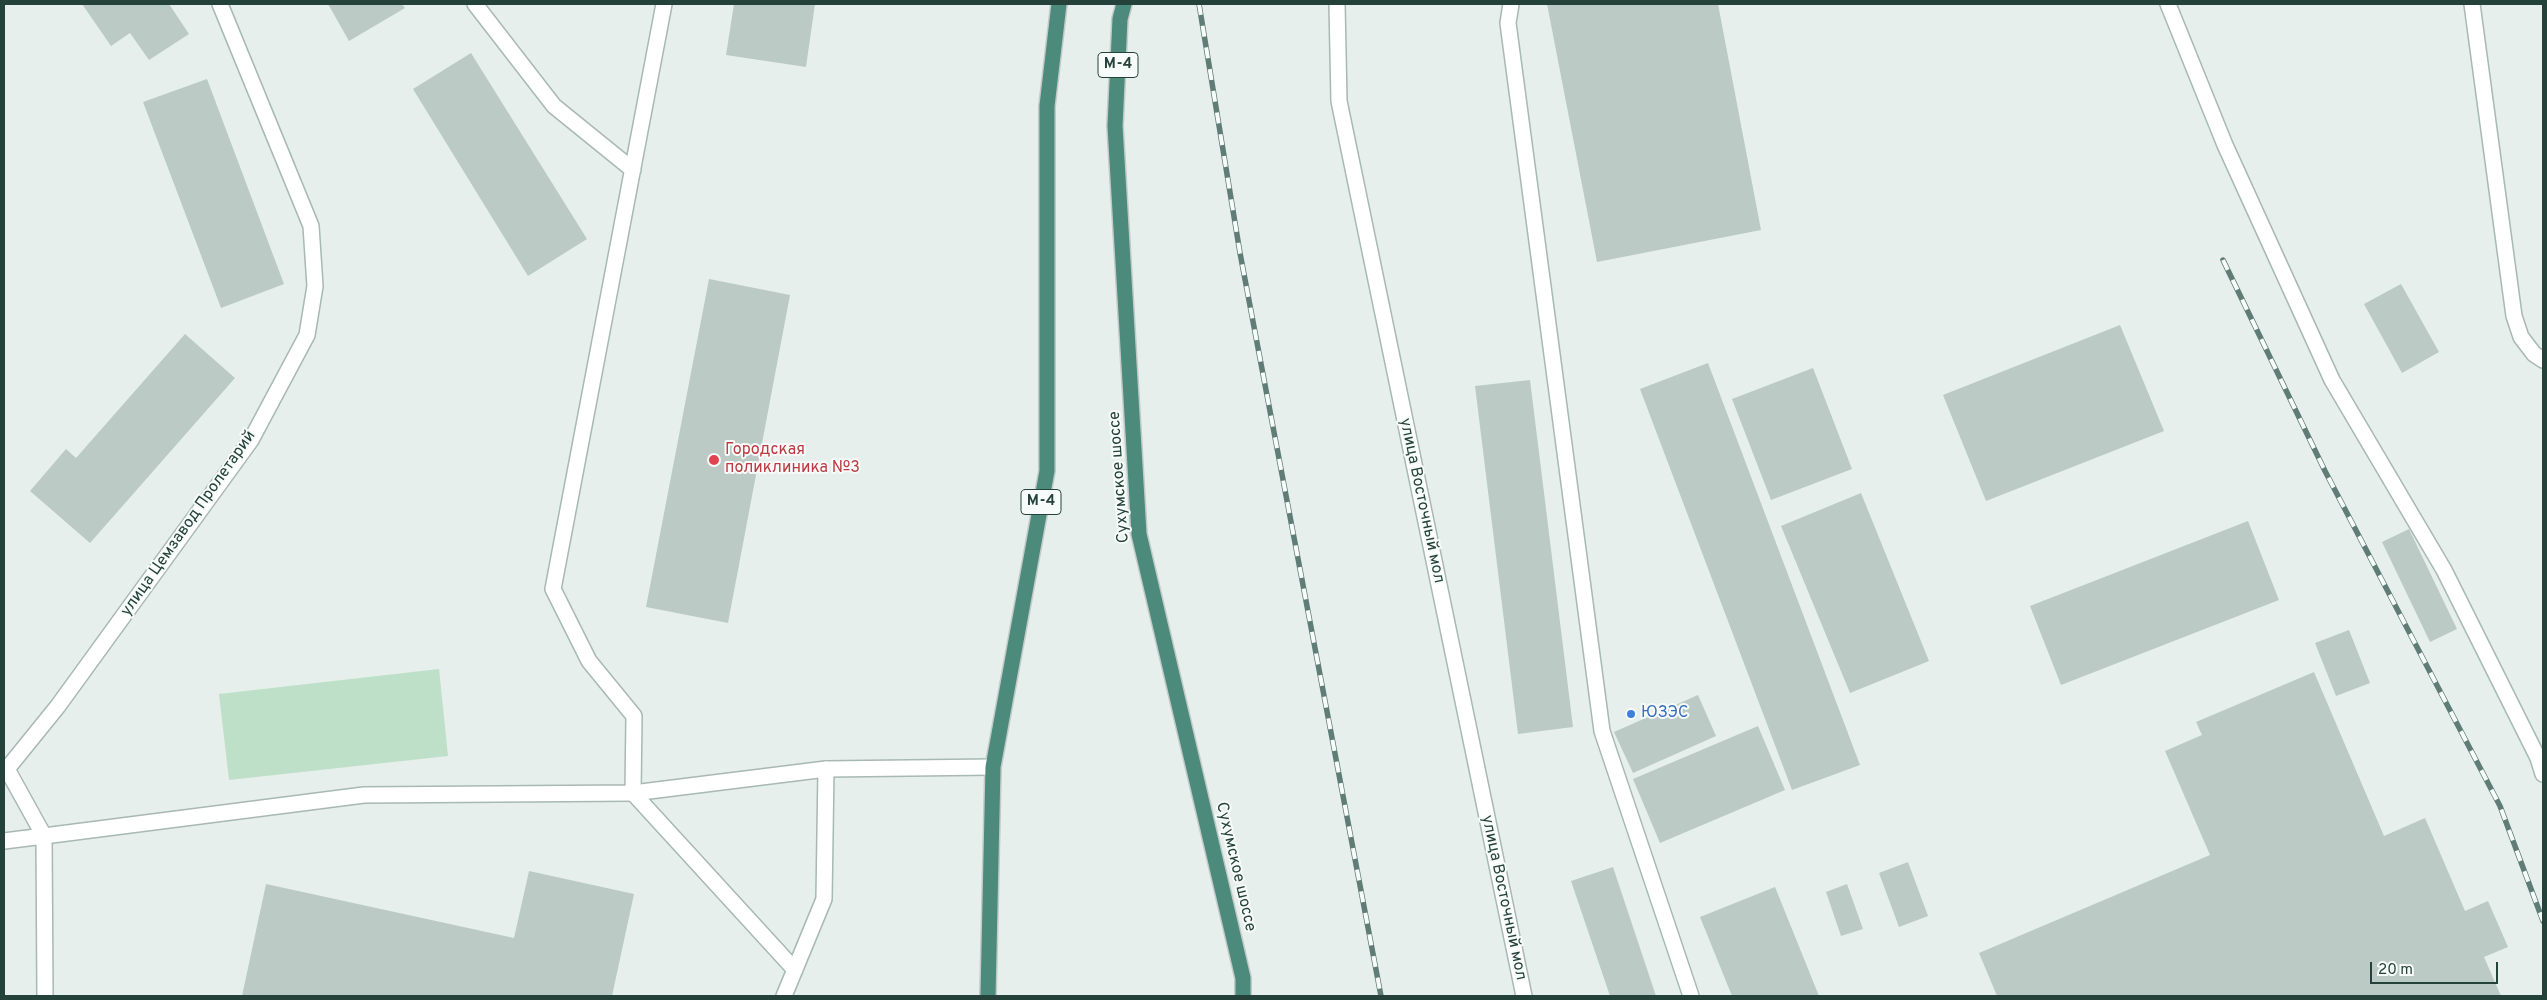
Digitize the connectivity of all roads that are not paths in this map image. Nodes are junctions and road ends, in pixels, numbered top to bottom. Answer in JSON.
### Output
{"nodes":[{"id":1,"x":220,"y":4,"type":"edge"},
{"id":2,"x":475,"y":4,"type":"edge"},
{"id":3,"x":664,"y":4,"type":"edge"},
{"id":4,"x":1059,"y":4,"type":"edge"},
{"id":5,"x":1124,"y":4,"type":"edge"},
{"id":6,"x":1337,"y":4,"type":"edge"},
{"id":7,"x":1511,"y":4,"type":"edge"},
{"id":8,"x":2168,"y":4,"type":"edge"},
{"id":9,"x":2472,"y":4,"type":"edge"},
{"id":10,"x":632,"y":170,"type":"junction"},
{"id":11,"x":2543,"y":360,"type":"edge"},
{"id":12,"x":5,"y":767,"type":"edge"},
{"id":13,"x":993,"y":767,"type":"junction"},
{"id":14,"x":826,"y":769,"type":"junction"},
{"id":15,"x":2543,"y":774,"type":"edge"},
{"id":16,"x":633,"y":793,"type":"junction"},
{"id":17,"x":44,"y":836,"type":"junction"},
{"id":18,"x":4,"y":841,"type":"edge"},
{"id":19,"x":795,"y":970,"type":"junction"},
{"id":20,"x":45,"y":996,"type":"edge"},
{"id":21,"x":784,"y":996,"type":"edge"},
{"id":22,"x":988,"y":996,"type":"edge"},
{"id":23,"x":1243,"y":996,"type":"edge"},
{"id":24,"x":1524,"y":996,"type":"edge"},
{"id":25,"x":1691,"y":996,"type":"edge"}],
"edges":[{"from":1,"to":12,"type":"street","name":"улица Цемзавод Пролетарий"},
{"from":2,"to":10,"type":"street"},
{"from":3,"to":10,"type":"street"},
{"from":4,"to":13,"type":"highway","number":"М-4"},
{"from":5,"to":23,"type":"highway","name":"Сухумское шоссе","number":"М-4"},
{"from":6,"to":24,"type":"street","name":"улица Восточный мол"},
{"from":7,"to":25,"type":"street"},
{"from":8,"to":15,"type":"street"},
{"from":9,"to":11,"type":"street"},
{"from":10,"to":16,"type":"street"},
{"from":12,"to":17,"type":"street","name":"улица Цемзавод Пролетарий"},
{"from":13,"to":14,"type":"street"},
{"from":13,"to":22,"type":"highway","number":"М-4"},
{"from":14,"to":16,"type":"street"},
{"from":14,"to":19,"type":"street"},
{"from":16,"to":17,"type":"street"},
{"from":16,"to":19,"type":"street"},
{"from":17,"to":18,"type":"street"},
{"from":17,"to":20,"type":"street","name":"улица Цемзавод Пролетарий"},
{"from":19,"to":21,"type":"street"}]}
